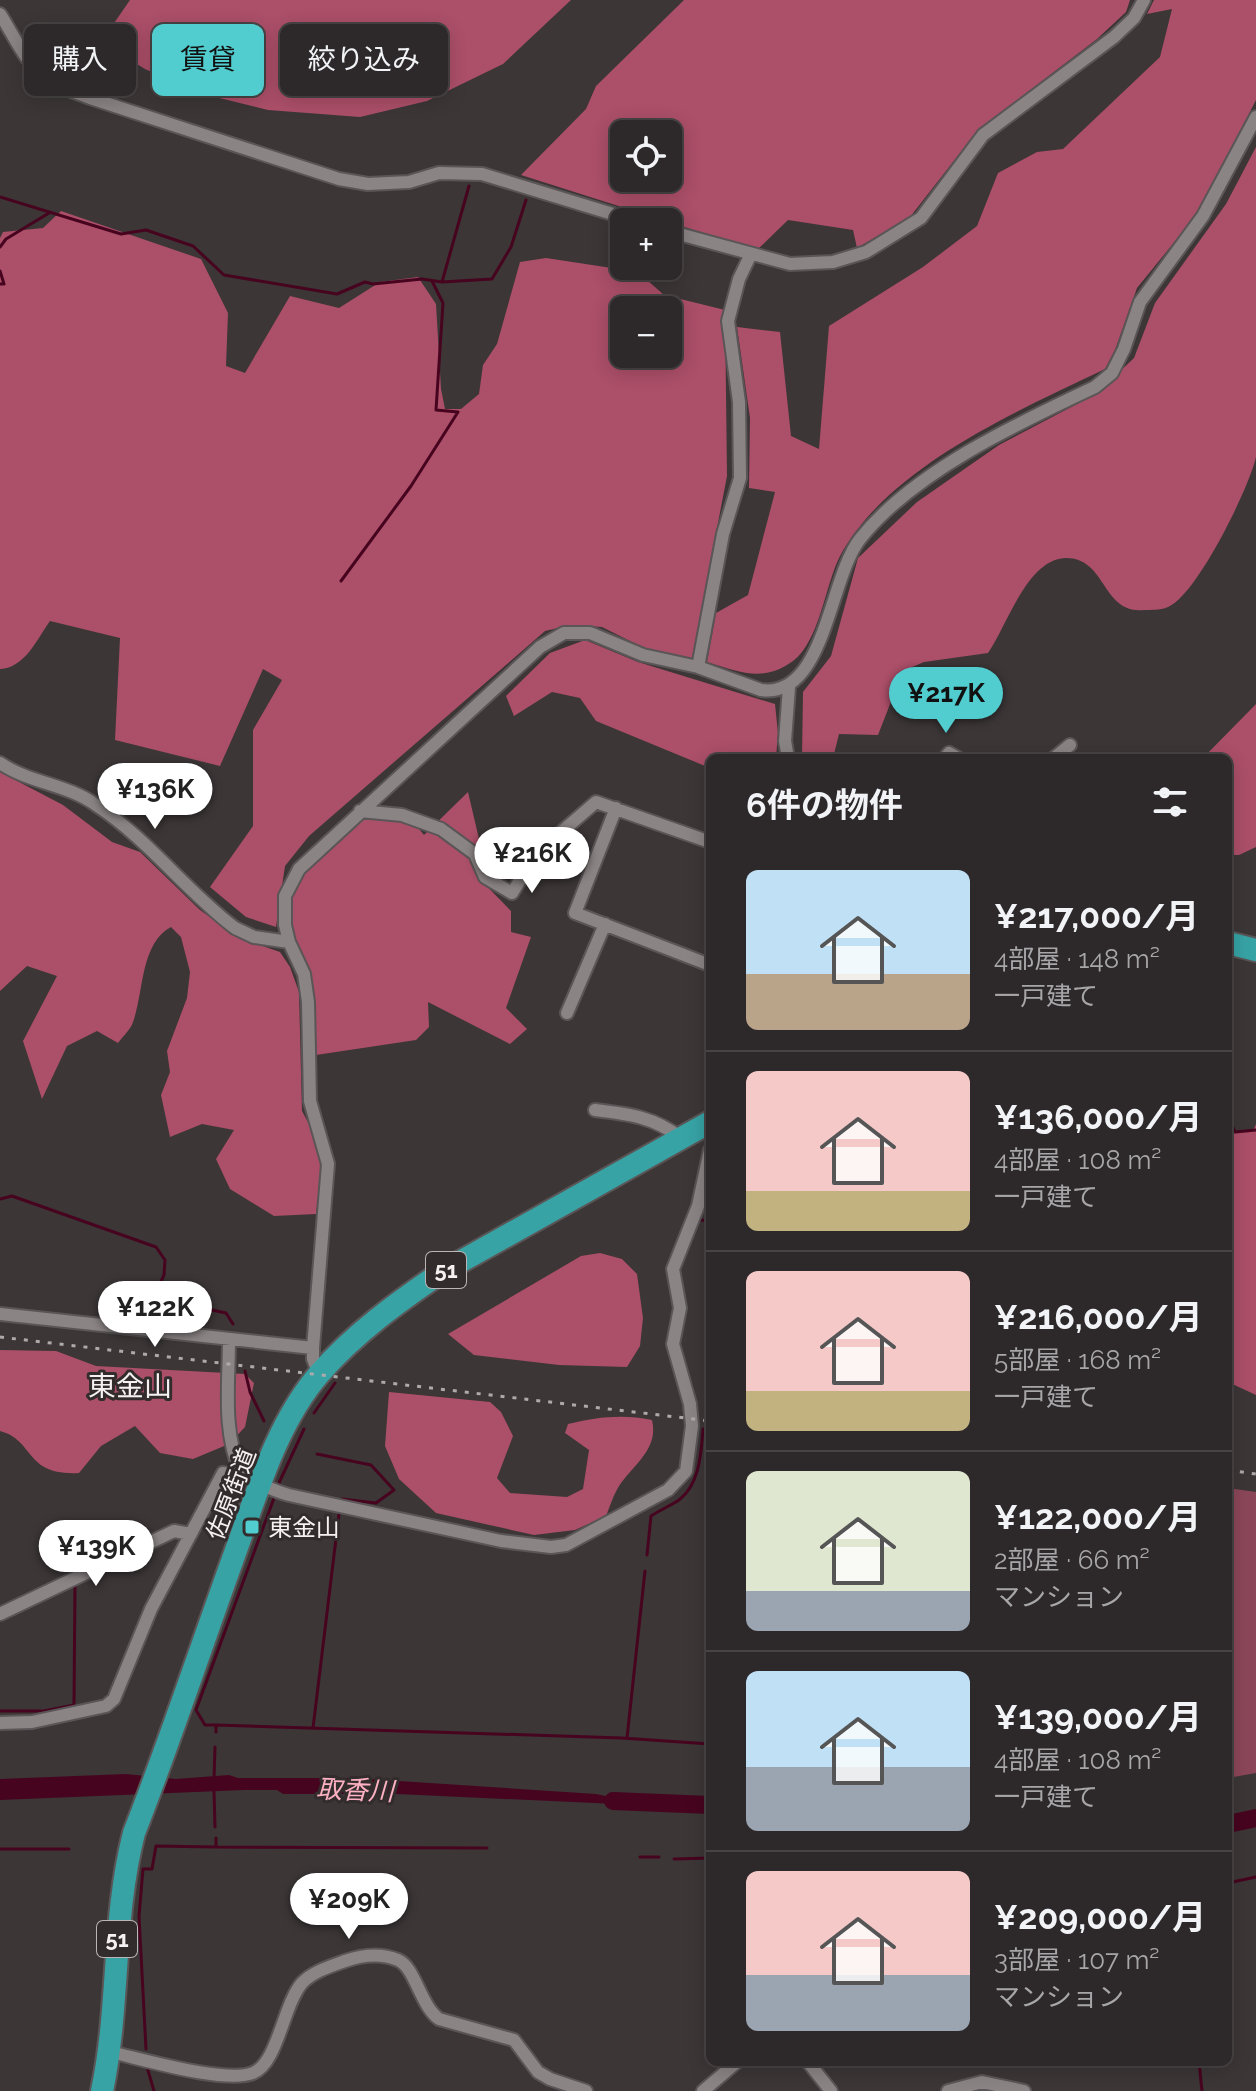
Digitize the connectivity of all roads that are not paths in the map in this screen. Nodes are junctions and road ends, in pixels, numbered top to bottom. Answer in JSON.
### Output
{"nodes":[{"id":1,"x":1144,"y":0,"type":"edge"},
{"id":2,"x":0,"y":14,"type":"edge"},
{"id":3,"x":1256,"y":117,"type":"edge"},
{"id":4,"x":610,"y":213,"type":"edge"},
{"id":5,"x":682,"y":235,"type":"edge"},
{"id":6,"x":750,"y":256,"type":"junction"},
{"id":7,"x":698,"y":667,"type":"junction"},
{"id":8,"x":789,"y":687,"type":"junction"},
{"id":9,"x":1070,"y":745,"type":"dead end"},
{"id":10,"x":787,"y":754,"type":"edge"},
{"id":11,"x":1059,"y":754,"type":"edge"},
{"id":12,"x":0,"y":763,"type":"edge"},
{"id":13,"x":616,"y":808,"type":"junction"},
{"id":14,"x":360,"y":811,"type":"junction"},
{"id":15,"x":706,"y":841,"type":"edge"},
{"id":16,"x":605,"y":924,"type":"junction"},
{"id":17,"x":289,"y":942,"type":"junction"},
{"id":18,"x":1232,"y":944,"type":"edge"},
{"id":19,"x":1256,"y":950,"type":"edge"},
{"id":20,"x":706,"y":963,"type":"edge"},
{"id":21,"x":567,"y":1013,"type":"dead end"},
{"id":22,"x":595,"y":1110,"type":"dead end"},
{"id":23,"x":706,"y":1124,"type":"edge"},
{"id":24,"x":681,"y":1138,"type":"junction"},
{"id":25,"x":706,"y":1169,"type":"edge"},
{"id":26,"x":0,"y":1314,"type":"edge"},
{"id":27,"x":229,"y":1339,"type":"junction"},
{"id":28,"x":313,"y":1348,"type":"junction"},
{"id":29,"x":319,"y":1375,"type":"junction"},
{"id":30,"x":250,"y":1479,"type":"junction"},
{"id":31,"x":191,"y":1534,"type":"junction"},
{"id":32,"x":0,"y":1614,"type":"edge"},
{"id":33,"x":0,"y":1723,"type":"edge"},
{"id":34,"x":110,"y":2052,"type":"junction"},
{"id":35,"x":732,"y":2066,"type":"edge"},
{"id":36,"x":811,"y":2066,"type":"edge"},
{"id":37,"x":102,"y":2091,"type":"edge"},
{"id":38,"x":586,"y":2091,"type":"edge"},
{"id":39,"x":703,"y":2091,"type":"edge"},
{"id":40,"x":831,"y":2091,"type":"edge"},
{"id":41,"x":948,"y":2091,"type":"edge"},
{"id":42,"x":1024,"y":2091,"type":"edge"}],
"edges":[{"from":1,"to":6,"type":"street"},
{"from":2,"to":4,"type":"street"},
{"from":3,"to":8,"type":"street"},
{"from":5,"to":6,"type":"street"},
{"from":6,"to":7,"type":"street"},
{"from":7,"to":8,"type":"street"},
{"from":7,"to":14,"type":"street"},
{"from":8,"to":10,"type":"street"},
{"from":9,"to":11,"type":"street"},
{"from":12,"to":17,"type":"street"},
{"from":13,"to":14,"type":"street"},
{"from":13,"to":15,"type":"street"},
{"from":13,"to":16,"type":"street"},
{"from":14,"to":17,"type":"street"},
{"from":16,"to":20,"type":"street"},
{"from":16,"to":21,"type":"street"},
{"from":17,"to":28,"type":"street"},
{"from":18,"to":19,"type":"highway"},
{"from":22,"to":24,"type":"street"},
{"from":23,"to":24,"type":"highway","name":"佐原街道","number":"51"},
{"from":24,"to":29,"type":"highway","name":"佐原街道","number":"51"},
{"from":25,"to":30,"type":"street"},
{"from":26,"to":27,"type":"street"},
{"from":27,"to":28,"type":"street"},
{"from":27,"to":30,"type":"street"},
{"from":28,"to":29,"type":"street"},
{"from":29,"to":30,"type":"highway","name":"佐原街道","number":"51"},
{"from":30,"to":31,"type":"street"},
{"from":30,"to":34,"type":"highway","name":"佐原街道","number":"51"},
{"from":31,"to":32,"type":"street"},
{"from":31,"to":33,"type":"street"},
{"from":34,"to":37,"type":"highway","name":"佐原街道","number":"51"},
{"from":34,"to":38,"type":"street"},
{"from":35,"to":39,"type":"street"},
{"from":36,"to":40,"type":"street"},
{"from":41,"to":42,"type":"street"}]}
